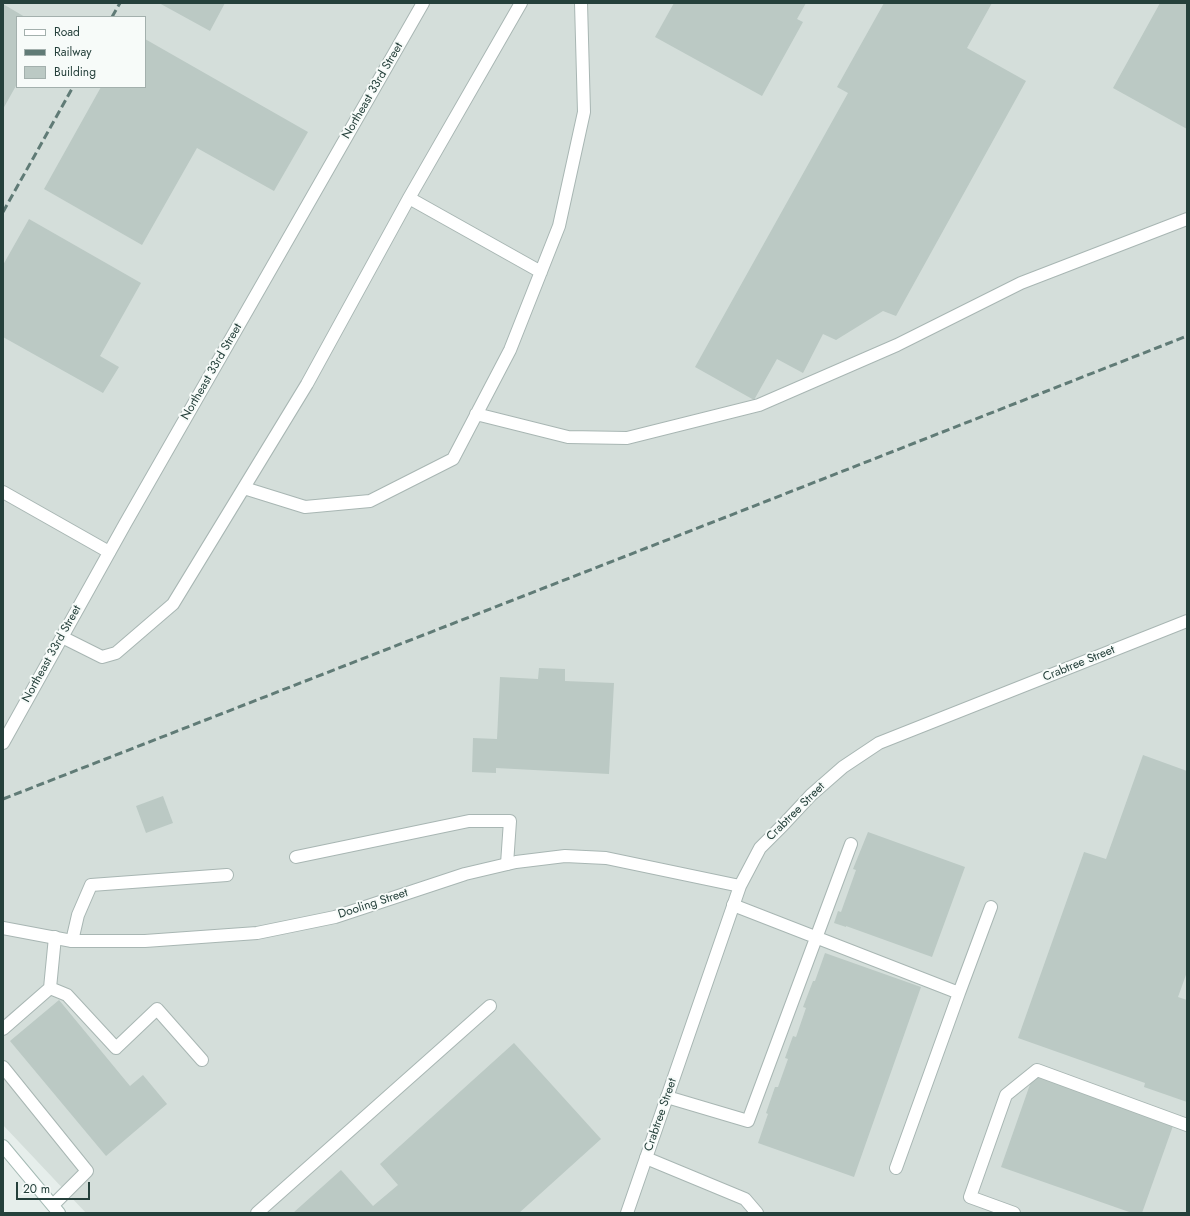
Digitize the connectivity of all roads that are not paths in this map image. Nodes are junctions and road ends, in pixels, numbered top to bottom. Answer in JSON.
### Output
{"nodes":[{"id":1,"x":423,"y":3,"type":"edge"},
{"id":2,"x":521,"y":3,"type":"edge"},
{"id":3,"x":581,"y":3,"type":"edge"},
{"id":4,"x":409,"y":198,"type":"junction"},
{"id":5,"x":1187,"y":219,"type":"edge"},
{"id":6,"x":541,"y":272,"type":"junction"},
{"id":7,"x":476,"y":414,"type":"junction"},
{"id":8,"x":244,"y":488,"type":"junction"},
{"id":9,"x":3,"y":492,"type":"edge"},
{"id":10,"x":109,"y":552,"type":"junction"},
{"id":11,"x":1187,"y":621,"type":"edge"},
{"id":12,"x":62,"y":637,"type":"junction"},
{"id":13,"x":3,"y":743,"type":"edge"},
{"id":14,"x":851,"y":844,"type":"dead end"},
{"id":15,"x":296,"y":857,"type":"dead end"},
{"id":16,"x":507,"y":864,"type":"junction"},
{"id":17,"x":228,"y":875,"type":"dead end"},
{"id":18,"x":740,"y":886,"type":"junction"},
{"id":19,"x":733,"y":905,"type":"junction"},
{"id":20,"x":991,"y":907,"type":"dead end"},
{"id":21,"x":3,"y":928,"type":"edge"},
{"id":22,"x":55,"y":937,"type":"junction"},
{"id":23,"x":817,"y":938,"type":"junction"},
{"id":24,"x":72,"y":941,"type":"junction"},
{"id":25,"x":50,"y":988,"type":"junction"},
{"id":26,"x":959,"y":993,"type":"junction"},
{"id":27,"x":490,"y":1006,"type":"dead end"},
{"id":28,"x":3,"y":1029,"type":"edge"},
{"id":29,"x":202,"y":1060,"type":"dead end"},
{"id":30,"x":3,"y":1067,"type":"edge"},
{"id":31,"x":667,"y":1097,"type":"junction"},
{"id":32,"x":1187,"y":1125,"type":"edge"},
{"id":33,"x":3,"y":1146,"type":"edge"},
{"id":34,"x":646,"y":1158,"type":"junction"},
{"id":35,"x":896,"y":1168,"type":"dead end"},
{"id":36,"x":56,"y":1209,"type":"edge"},
{"id":37,"x":257,"y":1213,"type":"edge"},
{"id":38,"x":628,"y":1213,"type":"edge"},
{"id":39,"x":757,"y":1213,"type":"edge"},
{"id":40,"x":1014,"y":1213,"type":"edge"}],
"edges":[{"from":1,"to":10,"type":"street","name":"Northeast 33rd Street"},
{"from":2,"to":4,"type":"street"},
{"from":3,"to":6,"type":"street"},
{"from":4,"to":6,"type":"street"},
{"from":4,"to":8,"type":"street"},
{"from":5,"to":7,"type":"street"},
{"from":6,"to":7,"type":"street"},
{"from":7,"to":8,"type":"street"},
{"from":8,"to":12,"type":"street"},
{"from":9,"to":10,"type":"street"},
{"from":10,"to":12,"type":"street","name":"Northeast 33rd Street"},
{"from":11,"to":18,"type":"street","name":"Crabtree Street"},
{"from":12,"to":13,"type":"street","name":"Northeast 33rd Street"},
{"from":14,"to":23,"type":"street"},
{"from":15,"to":16,"type":"street"},
{"from":16,"to":18,"type":"street","name":"Dooling Street"},
{"from":16,"to":24,"type":"street","name":"Dooling Street"},
{"from":17,"to":24,"type":"street"},
{"from":18,"to":19,"type":"street","name":"Crabtree Street"},
{"from":19,"to":23,"type":"street"},
{"from":19,"to":31,"type":"street","name":"Crabtree Street"},
{"from":20,"to":26,"type":"street"},
{"from":21,"to":22,"type":"street","name":"Dooling Street"},
{"from":22,"to":24,"type":"street","name":"Dooling Street"},
{"from":22,"to":25,"type":"street"},
{"from":23,"to":26,"type":"street"},
{"from":23,"to":31,"type":"street"},
{"from":25,"to":28,"type":"street"},
{"from":25,"to":29,"type":"street"},
{"from":26,"to":35,"type":"street"},
{"from":27,"to":37,"type":"street"},
{"from":30,"to":36,"type":"street"},
{"from":31,"to":34,"type":"street","name":"Crabtree Street"},
{"from":32,"to":40,"type":"street"},
{"from":33,"to":36,"type":"street"},
{"from":34,"to":38,"type":"street","name":"Crabtree Street"},
{"from":34,"to":39,"type":"street"}]}
